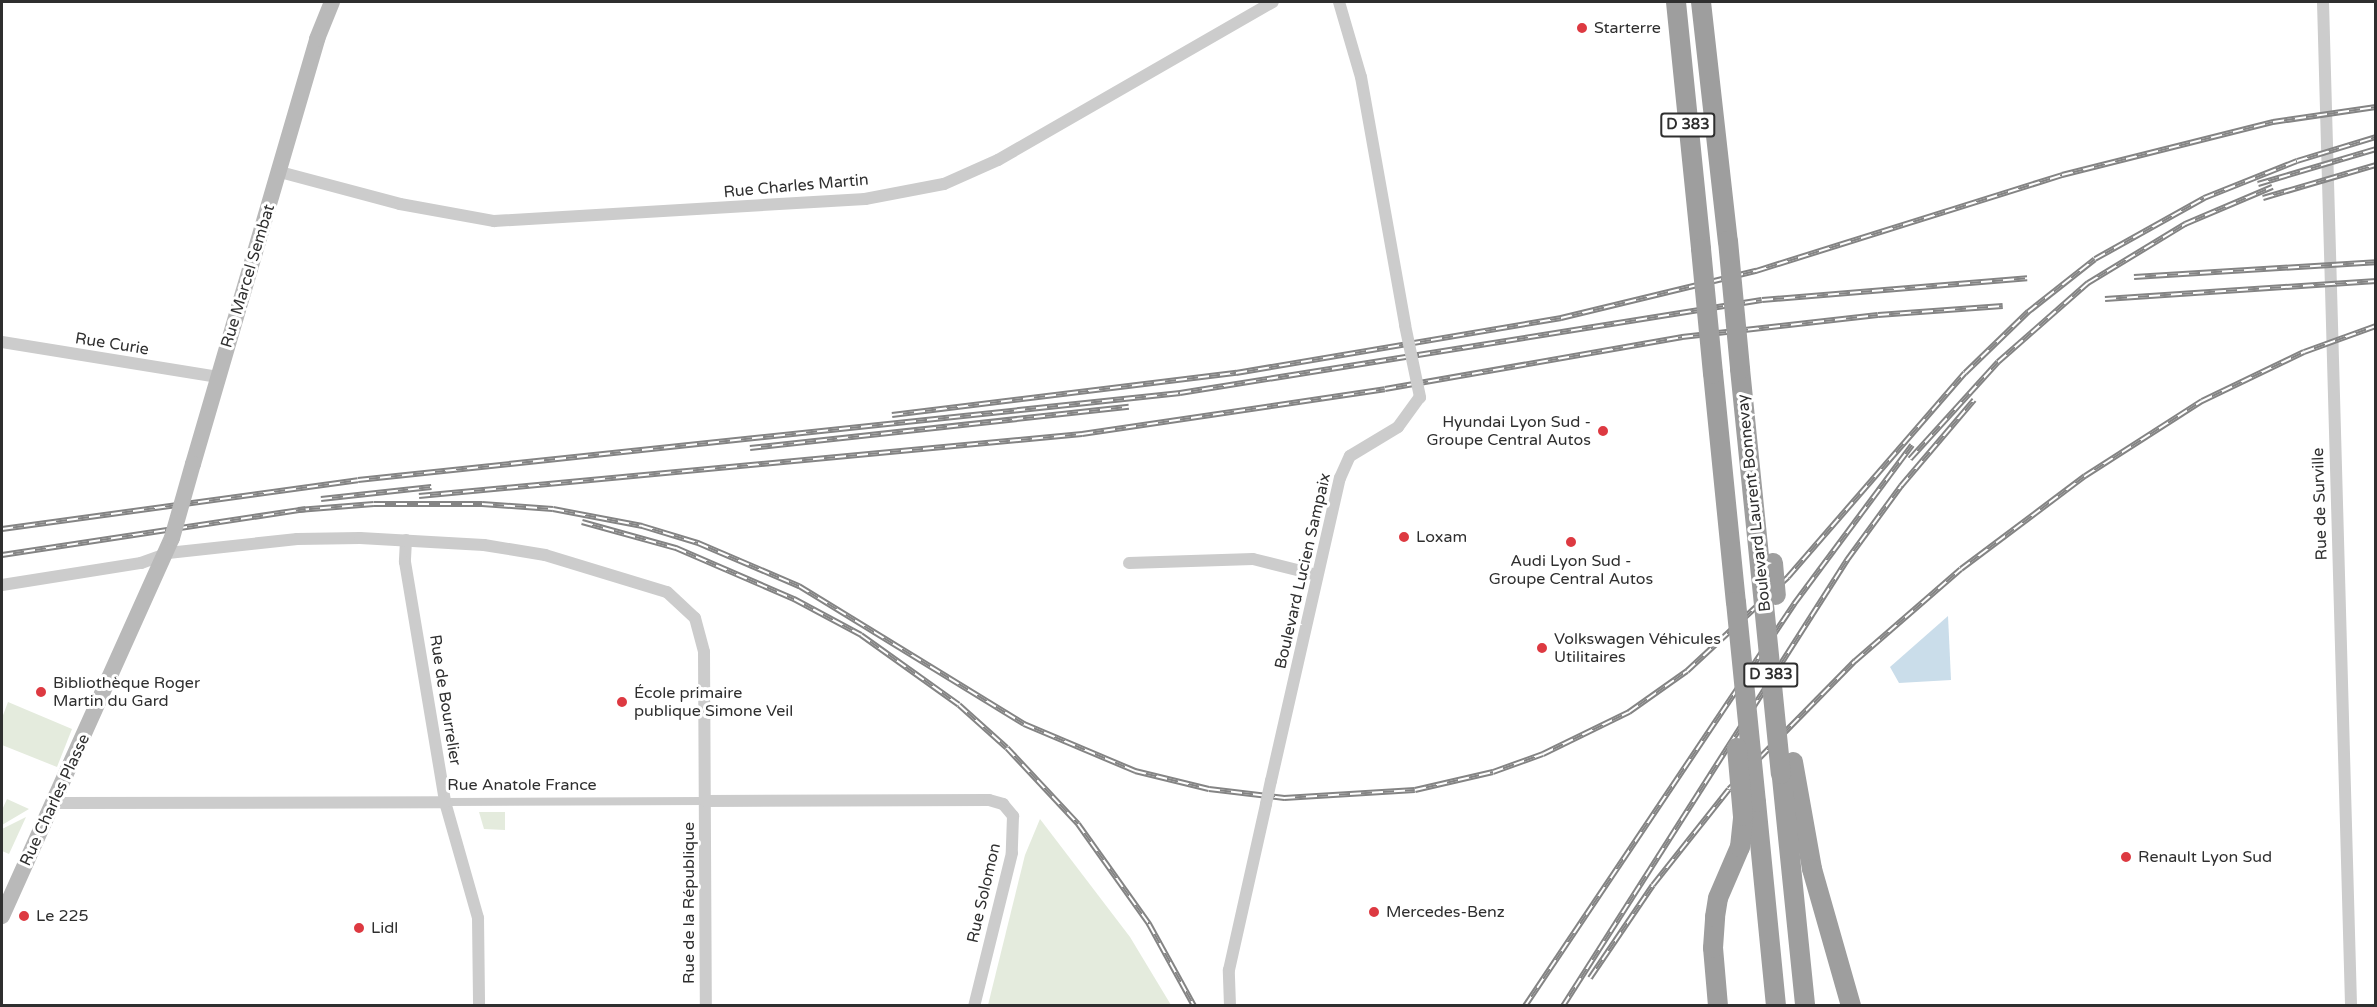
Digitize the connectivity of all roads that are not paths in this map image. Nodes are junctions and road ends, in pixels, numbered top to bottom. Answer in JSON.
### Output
{"nodes":[{"id":1,"x":332,"y":2,"type":"edge"},
{"id":2,"x":1273,"y":2,"type":"edge"},
{"id":3,"x":1339,"y":2,"type":"edge"},
{"id":4,"x":1676,"y":2,"type":"edge"},
{"id":5,"x":1701,"y":2,"type":"edge"},
{"id":6,"x":2324,"y":2,"type":"edge"},
{"id":7,"x":280,"y":172,"type":"junction"},
{"id":8,"x":2,"y":342,"type":"edge"},
{"id":9,"x":218,"y":377,"type":"junction"},
{"id":10,"x":406,"y":540,"type":"junction"},
{"id":11,"x":170,"y":545,"type":"junction"},
{"id":12,"x":1129,"y":563,"type":"dead end"},
{"id":13,"x":1317,"y":575,"type":"junction"},
{"id":14,"x":2,"y":585,"type":"edge"},
{"id":15,"x":1787,"y":768,"type":"junction"},
{"id":16,"x":989,"y":800,"type":"joint"},
{"id":17,"x":705,"y":801,"type":"junction"},
{"id":18,"x":445,"y":802,"type":"junction"},
{"id":19,"x":54,"y":803,"type":"junction"},
{"id":20,"x":1750,"y":809,"type":"junction"},
{"id":21,"x":2,"y":916,"type":"edge"},
{"id":22,"x":1718,"y":997,"type":"edge"},
{"id":23,"x":479,"y":1005,"type":"edge"},
{"id":24,"x":706,"y":1005,"type":"edge"},
{"id":25,"x":974,"y":1005,"type":"edge"},
{"id":26,"x":1230,"y":1005,"type":"edge"},
{"id":27,"x":1726,"y":1005,"type":"edge"},
{"id":28,"x":1776,"y":1005,"type":"edge"},
{"id":29,"x":1805,"y":1005,"type":"edge"},
{"id":30,"x":1851,"y":1005,"type":"edge"},
{"id":31,"x":2351,"y":1005,"type":"edge"}],
"edges":[{"from":1,"to":7,"type":"main road","name":"Rue Marcel Sembat"},
{"from":2,"to":7,"type":"street","name":"Rue Charles Martin"},
{"from":3,"to":13,"type":"street","name":"Boulevard Lucien Sampaix","bridge":true},
{"from":4,"to":20,"type":"highway","name":"Boulevard Laurent Bonnevay","number":"D 383","bridge":true},
{"from":5,"to":15,"type":"highway","name":"Boulevard Laurent Bonnevay","number":"D 383","bridge":true},
{"from":6,"to":31,"type":"street","name":"Rue de Surville"},
{"from":7,"to":9,"type":"main road","name":"Rue Marcel Sembat"},
{"from":8,"to":9,"type":"street","name":"Rue Curie"},
{"from":9,"to":11,"type":"main road","name":"Rue Marcel Sembat","bridge":true},
{"from":10,"to":11,"type":"street","name":"Rue de la République"},
{"from":10,"to":17,"type":"street","name":"Rue de la République"},
{"from":10,"to":18,"type":"street","name":"Rue de Bourrelier"},
{"from":11,"to":14,"type":"street","name":"Rue de la République"},
{"from":11,"to":19,"type":"main road","name":"Rue Charles Plasse"},
{"from":12,"to":13,"type":"street"},
{"from":13,"to":26,"type":"street","name":"Boulevard Lucien Sampaix","bridge":true},
{"from":15,"to":29,"type":"highway","name":"Boulevard Laurent Bonnevay","number":"D 383"},
{"from":15,"to":30,"type":"highway"},
{"from":16,"to":17,"type":"street","name":"Rue Anatole France"},
{"from":16,"to":25,"type":"street","name":"Rue Solomon"},
{"from":17,"to":18,"type":"street","name":"Rue Anatole France"},
{"from":17,"to":24,"type":"street","name":"Rue de la République"},
{"from":18,"to":19,"type":"street","name":"Rue Anatole France"},
{"from":18,"to":23,"type":"street","name":"Rue de Bourrelier"},
{"from":19,"to":21,"type":"main road","name":"Rue Charles Plasse"},
{"from":20,"to":22,"type":"highway"},
{"from":20,"to":28,"type":"highway","name":"Boulevard Laurent Bonnevay","number":"D 383"},
{"from":22,"to":27,"type":"highway"}]}
